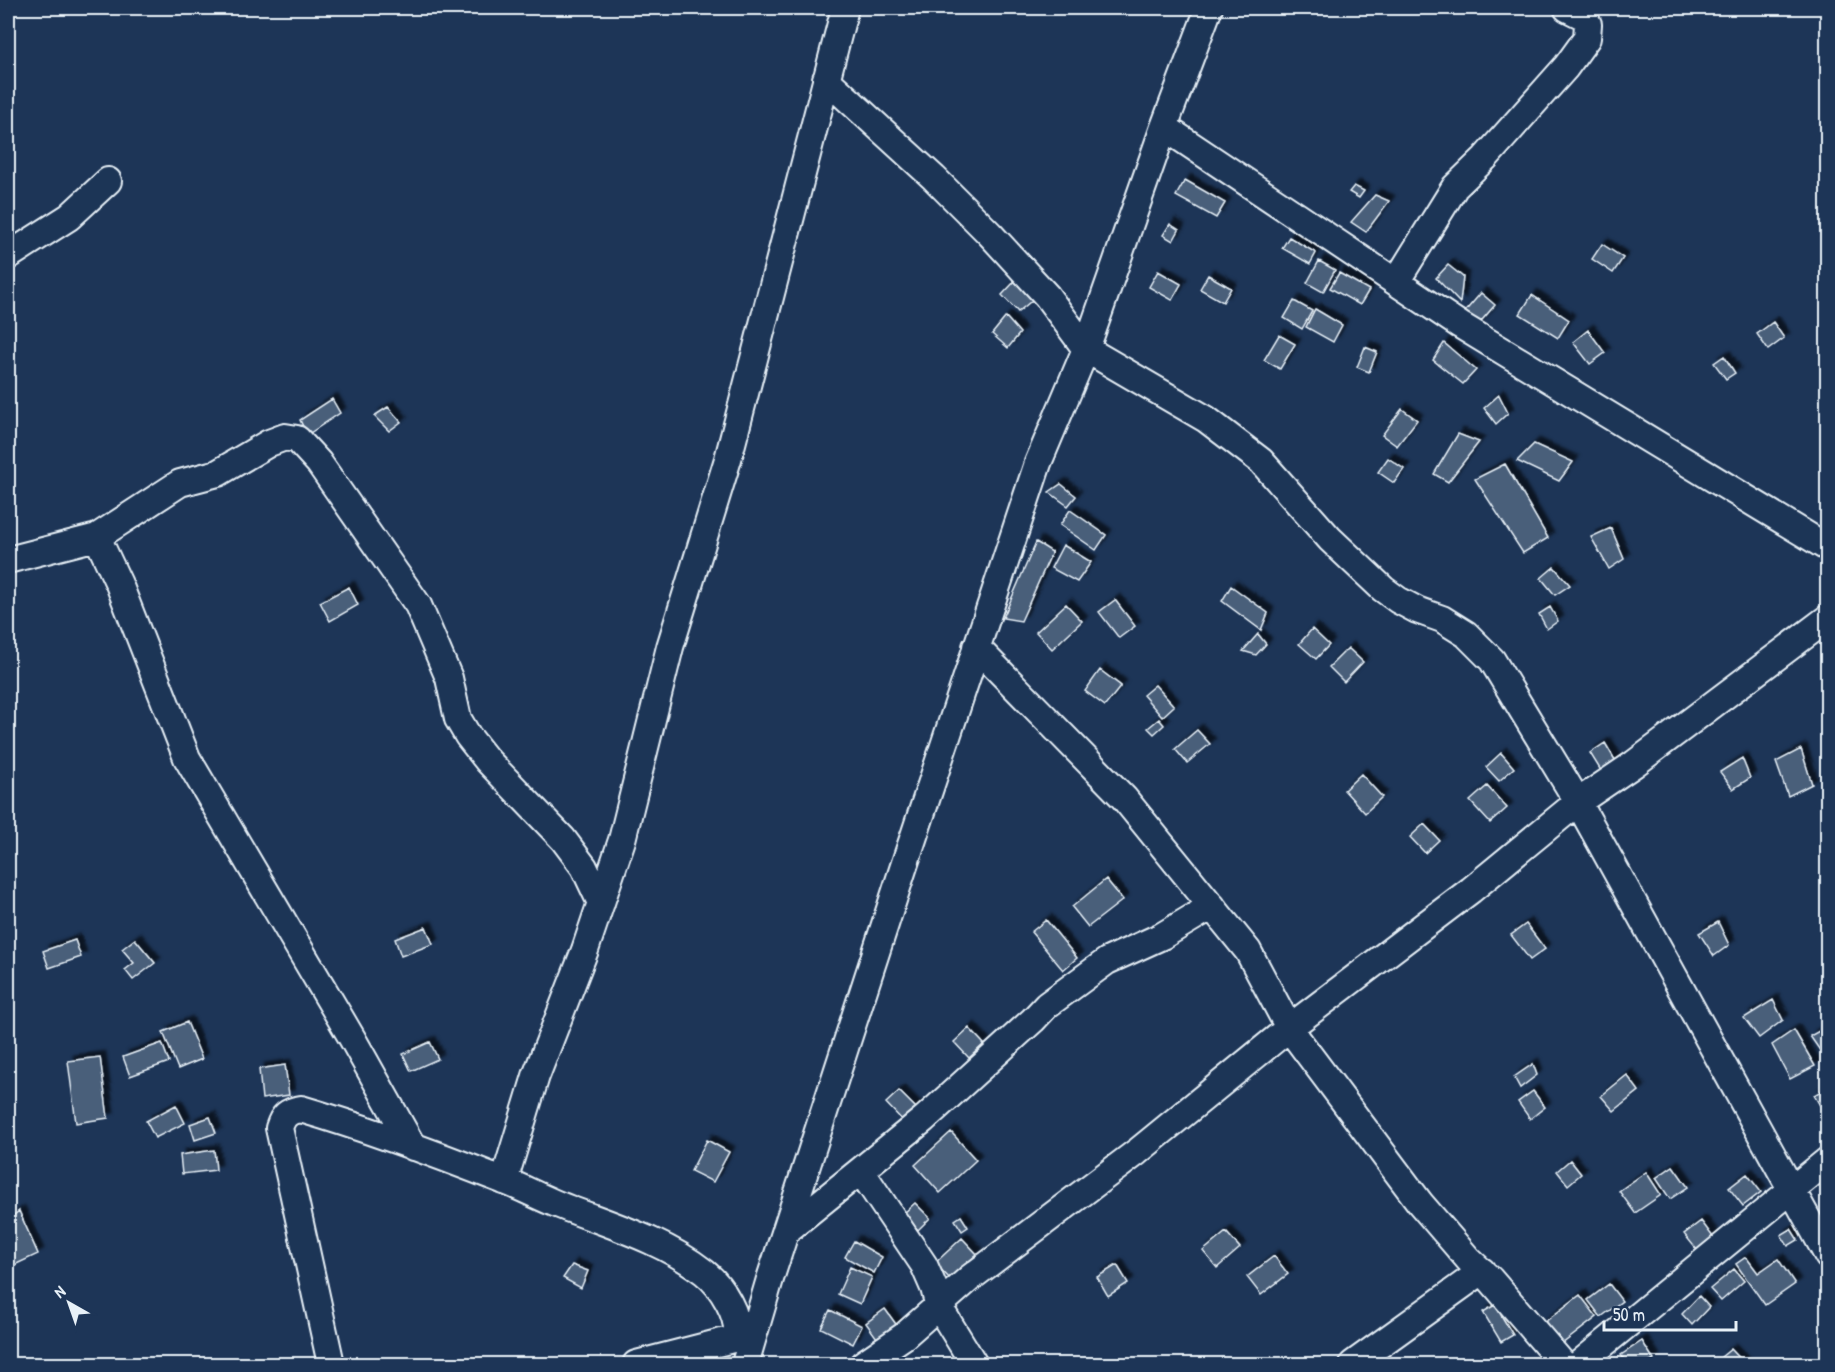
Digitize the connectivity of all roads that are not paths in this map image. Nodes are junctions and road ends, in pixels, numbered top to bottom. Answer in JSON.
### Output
{"nodes":[{"id":1,"x":845,"y":8,"type":"edge"},
{"id":2,"x":1209,"y":8,"type":"edge"},
{"id":3,"x":1567,"y":8,"type":"edge"},
{"id":4,"x":826,"y":79,"type":"junction"},
{"id":5,"x":1164,"y":127,"type":"junction"},
{"id":6,"x":108,"y":181,"type":"dead end"},
{"id":7,"x":8,"y":256,"type":"edge"},
{"id":8,"x":1396,"y":282,"type":"junction"},
{"id":9,"x":1086,"y":349,"type":"junction"},
{"id":10,"x":97,"y":537,"type":"junction"},
{"id":11,"x":1827,"y":548,"type":"edge"},
{"id":12,"x":8,"y":560,"type":"edge"},
{"id":13,"x":1827,"y":618,"type":"edge"},
{"id":14,"x":976,"y":647,"type":"junction"},
{"id":15,"x":1578,"y":802,"type":"junction"},
{"id":16,"x":601,"y":903,"type":"junction"},
{"id":17,"x":1212,"y":906,"type":"junction"},
{"id":18,"x":1289,"y":1028,"type":"junction"},
{"id":19,"x":413,"y":1147,"type":"junction"},
{"id":20,"x":1827,"y":1160,"type":"edge"},
{"id":21,"x":861,"y":1171,"type":"junction"},
{"id":22,"x":504,"y":1181,"type":"junction"},
{"id":23,"x":1792,"y":1190,"type":"junction"},
{"id":24,"x":786,"y":1232,"type":"junction"},
{"id":25,"x":1827,"y":1256,"type":"edge"},
{"id":26,"x":1482,"y":1271,"type":"junction"},
{"id":27,"x":939,"y":1307,"type":"junction"},
{"id":28,"x":745,"y":1338,"type":"junction"},
{"id":29,"x":331,"y":1365,"type":"edge"},
{"id":30,"x":636,"y":1365,"type":"edge"},
{"id":31,"x":745,"y":1365,"type":"edge"},
{"id":32,"x":863,"y":1365,"type":"edge"},
{"id":33,"x":974,"y":1365,"type":"edge"},
{"id":34,"x":1353,"y":1365,"type":"edge"},
{"id":35,"x":1563,"y":1365,"type":"edge"},
{"id":36,"x":1579,"y":1365,"type":"edge"}],
"edges":[{"from":1,"to":4,"type":"street"},
{"from":2,"to":5,"type":"street"},
{"from":3,"to":8,"type":"street"},
{"from":4,"to":9,"type":"street"},
{"from":4,"to":16,"type":"street"},
{"from":5,"to":8,"type":"street"},
{"from":5,"to":9,"type":"street"},
{"from":6,"to":7,"type":"street"},
{"from":8,"to":11,"type":"street"},
{"from":9,"to":14,"type":"street"},
{"from":9,"to":15,"type":"street"},
{"from":10,"to":12,"type":"street"},
{"from":10,"to":16,"type":"street"},
{"from":10,"to":19,"type":"street"},
{"from":13,"to":15,"type":"street"},
{"from":14,"to":17,"type":"street"},
{"from":14,"to":24,"type":"street"},
{"from":15,"to":18,"type":"street"},
{"from":15,"to":23,"type":"street"},
{"from":16,"to":22,"type":"street"},
{"from":17,"to":18,"type":"street"},
{"from":17,"to":21,"type":"street"},
{"from":18,"to":26,"type":"street"},
{"from":18,"to":27,"type":"street"},
{"from":19,"to":22,"type":"street"},
{"from":19,"to":29,"type":"street"},
{"from":20,"to":23,"type":"street"},
{"from":21,"to":24,"type":"street"},
{"from":21,"to":27,"type":"street"},
{"from":22,"to":28,"type":"street"},
{"from":23,"to":25,"type":"street"},
{"from":23,"to":36,"type":"street"},
{"from":24,"to":28,"type":"street"},
{"from":26,"to":34,"type":"street"},
{"from":26,"to":35,"type":"street"},
{"from":27,"to":32,"type":"street"},
{"from":27,"to":33,"type":"street"},
{"from":28,"to":30,"type":"street"},
{"from":28,"to":31,"type":"street"}]}
